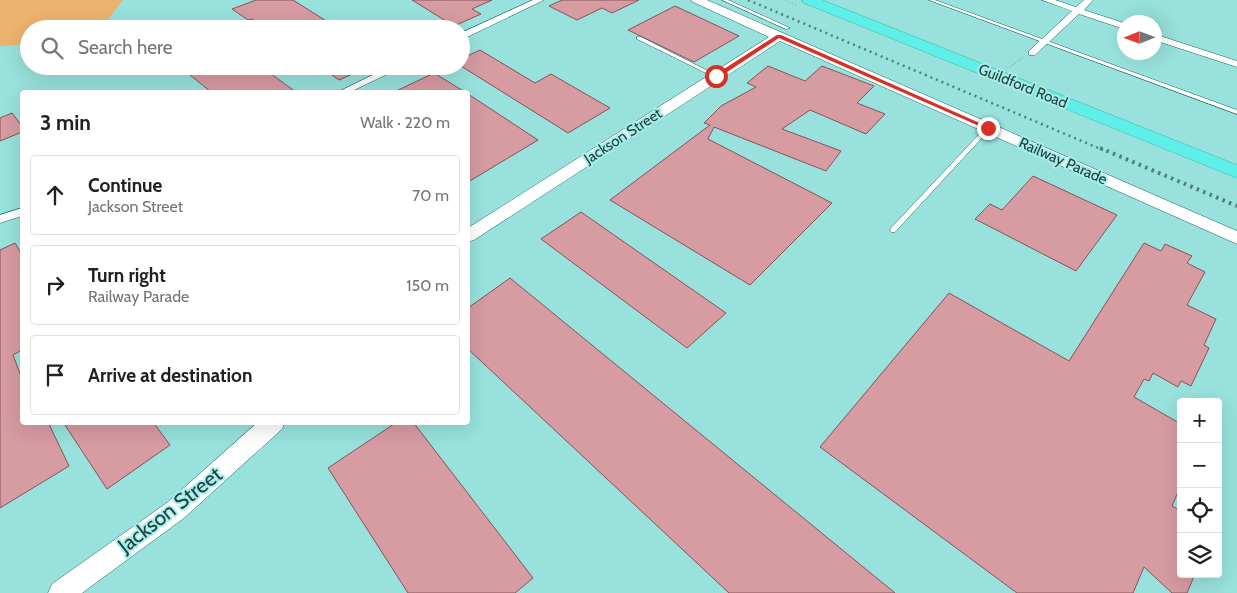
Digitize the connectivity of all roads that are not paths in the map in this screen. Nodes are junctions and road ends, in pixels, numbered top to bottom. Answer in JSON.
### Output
{"nodes":[{"id":1,"x":540,"y":0,"type":"edge"},
{"id":2,"x":697,"y":0,"type":"edge"},
{"id":3,"x":724,"y":0,"type":"edge"},
{"id":4,"x":809,"y":0,"type":"edge"},
{"id":5,"x":931,"y":0,"type":"edge"},
{"id":6,"x":1046,"y":0,"type":"edge"},
{"id":7,"x":1089,"y":0,"type":"edge"},
{"id":8,"x":1077,"y":10,"type":"junction"},
{"id":9,"x":761,"y":22,"type":"junction"},
{"id":10,"x":1117,"y":24,"type":"edge"},
{"id":11,"x":783,"y":32,"type":"junction"},
{"id":12,"x":470,"y":33,"type":"edge"},
{"id":13,"x":639,"y":38,"type":"dead end"},
{"id":14,"x":1162,"y":39,"type":"edge"},
{"id":15,"x":1044,"y":41,"type":"junction"},
{"id":16,"x":1032,"y":53,"type":"road end"},
{"id":17,"x":1237,"y":64,"type":"edge"},
{"id":18,"x":380,"y":75,"type":"edge"},
{"id":19,"x":716,"y":76,"type":"junction"},
{"id":20,"x":347,"y":90,"type":"edge"},
{"id":21,"x":1237,"y":112,"type":"edge"},
{"id":22,"x":988,"y":128,"type":"junction"},
{"id":23,"x":1237,"y":172,"type":"edge"},
{"id":24,"x":20,"y":213,"type":"edge"},
{"id":25,"x":0,"y":219,"type":"edge"},
{"id":26,"x":893,"y":230,"type":"dead end"},
{"id":27,"x":470,"y":235,"type":"edge"},
{"id":28,"x":1237,"y":238,"type":"edge"},
{"id":29,"x":271,"y":425,"type":"edge"},
{"id":30,"x":61,"y":593,"type":"edge"}],
"edges":[{"from":1,"to":12,"type":"street"},
{"from":2,"to":9,"type":"street","name":"Railway Parade"},
{"from":3,"to":9,"type":"lane"},
{"from":4,"to":23,"type":"highway","name":"Guildford Road"},
{"from":5,"to":15,"type":"lane"},
{"from":6,"to":8,"type":"street"},
{"from":7,"to":8,"type":"street"},
{"from":8,"to":10,"type":"street"},
{"from":8,"to":15,"type":"street"},
{"from":9,"to":11,"type":"street","name":"Railway Parade"},
{"from":11,"to":19,"type":"street","name":"Jackson Street"},
{"from":11,"to":22,"type":"street","name":"Railway Parade"},
{"from":13,"to":19,"type":"lane"},
{"from":14,"to":17,"type":"street"},
{"from":15,"to":16,"type":"street"},
{"from":15,"to":21,"type":"lane"},
{"from":18,"to":20,"type":"street"},
{"from":19,"to":27,"type":"street","name":"Jackson Street"},
{"from":22,"to":26,"type":"lane"},
{"from":22,"to":28,"type":"street","name":"Railway Parade"},
{"from":24,"to":25,"type":"street"},
{"from":29,"to":30,"type":"street","name":"Jackson Street"}]}
